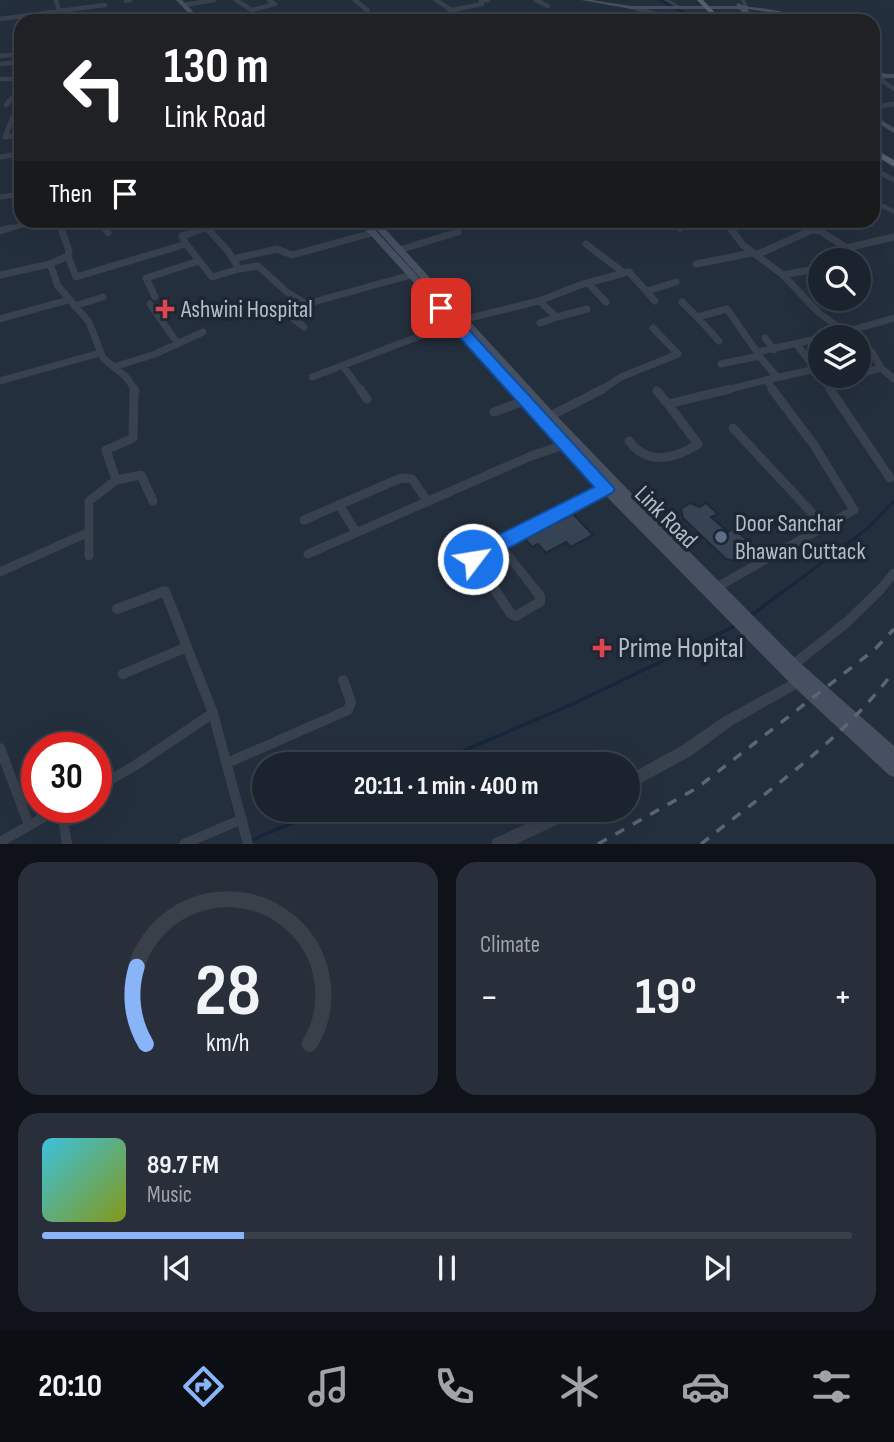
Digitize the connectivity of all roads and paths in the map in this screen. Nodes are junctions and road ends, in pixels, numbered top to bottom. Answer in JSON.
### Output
{"nodes":[{"id":1,"x":56,"y":0,"type":"edge"},
{"id":2,"x":173,"y":0,"type":"edge"},
{"id":3,"x":214,"y":0,"type":"edge"},
{"id":4,"x":236,"y":0,"type":"edge"},
{"id":5,"x":269,"y":0,"type":"edge"},
{"id":6,"x":355,"y":0,"type":"edge"},
{"id":7,"x":436,"y":0,"type":"edge"},
{"id":8,"x":488,"y":0,"type":"edge"},
{"id":9,"x":536,"y":0,"type":"edge"},
{"id":10,"x":584,"y":0,"type":"edge"},
{"id":11,"x":666,"y":0,"type":"edge"},
{"id":12,"x":182,"y":3,"type":"edge"},
{"id":13,"x":739,"y":4,"type":"edge"},
{"id":14,"x":105,"y":5,"type":"dead end"},
{"id":15,"x":548,"y":6,"type":"dead end"},
{"id":16,"x":707,"y":6,"type":"edge"},
{"id":17,"x":635,"y":8,"type":"junction"},
{"id":18,"x":677,"y":8,"type":"junction"},
{"id":19,"x":58,"y":10,"type":"junction"},
{"id":20,"x":454,"y":12,"type":"junction"},
{"id":21,"x":32,"y":14,"type":"edge"},
{"id":22,"x":59,"y":14,"type":"edge"},
{"id":23,"x":184,"y":14,"type":"edge"},
{"id":24,"x":367,"y":14,"type":"edge"},
{"id":25,"x":440,"y":14,"type":"edge"},
{"id":26,"x":457,"y":14,"type":"edge"},
{"id":27,"x":656,"y":14,"type":"edge"},
{"id":28,"x":793,"y":14,"type":"edge"},
{"id":29,"x":880,"y":74,"type":"edge"},
{"id":30,"x":884,"y":76,"type":"junction"},
{"id":31,"x":894,"y":76,"type":"edge"},
{"id":32,"x":894,"y":89,"type":"edge"},
{"id":33,"x":14,"y":117,"type":"edge"},
{"id":34,"x":14,"y":136,"type":"edge"},
{"id":35,"x":12,"y":155,"type":"dead end"},
{"id":36,"x":0,"y":157,"type":"edge"},
{"id":37,"x":61,"y":228,"type":"edge"},
{"id":38,"x":104,"y":228,"type":"edge"},
{"id":39,"x":206,"y":228,"type":"joint"},
{"id":40,"x":368,"y":228,"type":"edge"},
{"id":41,"x":379,"y":228,"type":"edge"},
{"id":42,"x":730,"y":228,"type":"edge"},
{"id":43,"x":458,"y":232,"type":"dead end"},
{"id":44,"x":108,"y":233,"type":"dead end"},
{"id":45,"x":372,"y":233,"type":"junction"},
{"id":46,"x":894,"y":237,"type":"edge"},
{"id":47,"x":186,"y":244,"type":"junction"},
{"id":48,"x":586,"y":244,"type":"dead end"},
{"id":49,"x":846,"y":248,"type":"joint"},
{"id":50,"x":399,"y":250,"type":"junction"},
{"id":51,"x":754,"y":254,"type":"junction"},
{"id":52,"x":68,"y":256,"type":"junction"},
{"id":53,"x":233,"y":259,"type":"junction"},
{"id":54,"x":199,"y":261,"type":"junction"},
{"id":55,"x":50,"y":264,"type":"junction"},
{"id":56,"x":696,"y":264,"type":"dead end"},
{"id":57,"x":239,"y":269,"type":"junction"},
{"id":58,"x":808,"y":270,"type":"edge"},
{"id":59,"x":624,"y":273,"type":"junction"},
{"id":60,"x":0,"y":275,"type":"edge"},
{"id":61,"x":411,"y":275,"type":"junction"},
{"id":62,"x":783,"y":275,"type":"junction"},
{"id":63,"x":676,"y":282,"type":"dead end"},
{"id":64,"x":588,"y":283,"type":"junction"},
{"id":65,"x":647,"y":291,"type":"junction"},
{"id":66,"x":103,"y":297,"type":"dead end"},
{"id":67,"x":155,"y":297,"type":"dead end"},
{"id":68,"x":655,"y":300,"type":"dead end"},
{"id":69,"x":539,"y":301,"type":"junction"},
{"id":70,"x":606,"y":302,"type":"dead end"},
{"id":71,"x":682,"y":302,"type":"dead end"},
{"id":72,"x":71,"y":303,"type":"junction"},
{"id":73,"x":150,"y":304,"type":"dead end"},
{"id":74,"x":306,"y":304,"type":"junction"},
{"id":75,"x":587,"y":309,"type":"dead end"},
{"id":76,"x":557,"y":317,"type":"junction"},
{"id":77,"x":696,"y":317,"type":"junction"},
{"id":78,"x":894,"y":318,"type":"edge"},
{"id":79,"x":0,"y":319,"type":"edge"},
{"id":80,"x":459,"y":323,"type":"junction"},
{"id":81,"x":540,"y":323,"type":"dead end"},
{"id":82,"x":837,"y":325,"type":"edge"},
{"id":83,"x":865,"y":325,"type":"edge"},
{"id":84,"x":304,"y":327,"type":"dead end"},
{"id":85,"x":653,"y":328,"type":"dead end"},
{"id":86,"x":203,"y":332,"type":"dead end"},
{"id":87,"x":765,"y":338,"type":"dead end"},
{"id":88,"x":719,"y":341,"type":"dead end"},
{"id":89,"x":808,"y":342,"type":"edge"},
{"id":90,"x":178,"y":344,"type":"junction"},
{"id":91,"x":797,"y":345,"type":"junction"},
{"id":92,"x":774,"y":350,"type":"junction"},
{"id":93,"x":871,"y":351,"type":"edge"},
{"id":94,"x":100,"y":353,"type":"junction"},
{"id":95,"x":758,"y":354,"type":"junction"},
{"id":96,"x":808,"y":360,"type":"edge"},
{"id":97,"x":720,"y":364,"type":"dead end"},
{"id":98,"x":343,"y":366,"type":"junction"},
{"id":99,"x":114,"y":367,"type":"junction"},
{"id":100,"x":881,"y":368,"type":"junction"},
{"id":101,"x":871,"y":371,"type":"edge"},
{"id":102,"x":808,"y":375,"type":"edge"},
{"id":103,"x":312,"y":377,"type":"dead end"},
{"id":104,"x":776,"y":377,"type":"junction"},
{"id":105,"x":894,"y":379,"type":"edge"},
{"id":106,"x":766,"y":380,"type":"junction"},
{"id":107,"x":0,"y":382,"type":"edge"},
{"id":108,"x":830,"y":388,"type":"edge"},
{"id":109,"x":657,"y":391,"type":"dead end"},
{"id":110,"x":367,"y":399,"type":"dead end"},
{"id":111,"x":524,"y":401,"type":"junction"},
{"id":112,"x":668,"y":404,"type":"junction"},
{"id":113,"x":494,"y":412,"type":"dead end"},
{"id":114,"x":550,"y":416,"type":"junction"},
{"id":115,"x":733,"y":428,"type":"dead end"},
{"id":116,"x":629,"y":441,"type":"dead end"},
{"id":117,"x":564,"y":445,"type":"junction"},
{"id":118,"x":890,"y":478,"type":"dead end"},
{"id":119,"x":116,"y":480,"type":"junction"},
{"id":120,"x":606,"y":489,"type":"junction"},
{"id":121,"x":153,"y":501,"type":"dead end"},
{"id":122,"x":428,"y":502,"type":"junction"},
{"id":123,"x":339,"y":505,"type":"junction"},
{"id":124,"x":304,"y":520,"type":"dead end"},
{"id":125,"x":826,"y":528,"type":"junction"},
{"id":126,"x":89,"y":532,"type":"junction"},
{"id":127,"x":356,"y":532,"type":"junction"},
{"id":128,"x":499,"y":544,"type":"junction"},
{"id":129,"x":309,"y":554,"type":"dead end"},
{"id":130,"x":89,"y":556,"type":"dead end"},
{"id":131,"x":0,"y":572,"type":"edge"},
{"id":132,"x":894,"y":573,"type":"edge"},
{"id":133,"x":717,"y":587,"type":"junction"},
{"id":134,"x":730,"y":607,"type":"junction"},
{"id":135,"x":117,"y":609,"type":"dead end"},
{"id":136,"x":751,"y":628,"type":"junction"},
{"id":137,"x":187,"y":647,"type":"junction"},
{"id":138,"x":793,"y":665,"type":"junction"},
{"id":139,"x":123,"y":674,"type":"dead end"},
{"id":140,"x":342,"y":680,"type":"dead end"},
{"id":141,"x":798,"y":682,"type":"junction"},
{"id":142,"x":214,"y":713,"type":"junction"},
{"id":143,"x":0,"y":748,"type":"edge"},
{"id":144,"x":894,"y":756,"type":"edge"},
{"id":145,"x":227,"y":763,"type":"junction"},
{"id":146,"x":894,"y":770,"type":"edge"},
{"id":147,"x":640,"y":776,"type":"edge"},
{"id":148,"x":112,"y":779,"type":"edge"},
{"id":149,"x":242,"y":819,"type":"junction"},
{"id":150,"x":547,"y":822,"type":"edge"},
{"id":151,"x":33,"y":823,"type":"edge"},
{"id":152,"x":64,"y":823,"type":"edge"},
{"id":153,"x":29,"y":825,"type":"junction"},
{"id":154,"x":0,"y":842,"type":"edge"},
{"id":155,"x":67,"y":844,"type":"edge"},
{"id":156,"x":184,"y":844,"type":"edge"},
{"id":157,"x":248,"y":844,"type":"edge"},
{"id":158,"x":498,"y":844,"type":"edge"}],
"edges":[{"from":1,"to":19,"type":"street"},
{"from":2,"to":23,"type":"main road"},
{"from":3,"to":12,"type":"street"},
{"from":4,"to":5,"type":"street"},
{"from":6,"to":24,"type":"street"},
{"from":7,"to":20,"type":"street"},
{"from":8,"to":20,"type":"street"},
{"from":9,"to":15,"type":"street"},
{"from":10,"to":17,"type":"main road"},
{"from":11,"to":18,"type":"street"},
{"from":13,"to":16,"type":"main road"},
{"from":13,"to":28,"type":"main road"},
{"from":14,"to":19,"type":"street"},
{"from":16,"to":18,"type":"main road"},
{"from":17,"to":18,"type":"main road"},
{"from":17,"to":27,"type":"street"},
{"from":19,"to":21,"type":"street"},
{"from":19,"to":22,"type":"street"},
{"from":20,"to":25,"type":"street"},
{"from":20,"to":26,"type":"street"},
{"from":29,"to":30,"type":"main road"},
{"from":30,"to":31,"type":"main road"},
{"from":30,"to":32,"type":"street"},
{"from":33,"to":34,"type":"street"},
{"from":35,"to":36,"type":"street"},
{"from":37,"to":52,"type":"street"},
{"from":38,"to":44,"type":"street"},
{"from":39,"to":47,"type":"street"},
{"from":39,"to":53,"type":"street"},
{"from":40,"to":45,"type":"main road","name":"Link Road"},
{"from":41,"to":50,"type":"main road","name":"Link Road"},
{"from":42,"to":51,"type":"street"},
{"from":43,"to":50,"type":"street"},
{"from":45,"to":53,"type":"street"},
{"from":45,"to":61,"type":"main road","name":"Link Road"},
{"from":46,"to":49,"type":"street"},
{"from":47,"to":52,"type":"street"},
{"from":47,"to":54,"type":"street"},
{"from":48,"to":59,"type":"street"},
{"from":49,"to":51,"type":"street"},
{"from":50,"to":80,"type":"main road","name":"Link Road"},
{"from":51,"to":56,"type":"street"},
{"from":51,"to":62,"type":"street"},
{"from":52,"to":55,"type":"street"},
{"from":53,"to":57,"type":"street"},
{"from":54,"to":57,"type":"street"},
{"from":54,"to":67,"type":"street"},
{"from":55,"to":60,"type":"street"},
{"from":55,"to":72,"type":"street"},
{"from":57,"to":74,"type":"street"},
{"from":58,"to":62,"type":"street"},
{"from":59,"to":64,"type":"street"},
{"from":59,"to":65,"type":"street"},
{"from":61,"to":74,"type":"street"},
{"from":61,"to":80,"type":"main road","name":"Link Road"},
{"from":62,"to":82,"type":"street"},
{"from":63,"to":65,"type":"street"},
{"from":64,"to":69,"type":"street"},
{"from":64,"to":70,"type":"street"},
{"from":65,"to":68,"type":"street"},
{"from":66,"to":72,"type":"street"},
{"from":69,"to":76,"type":"street"},
{"from":69,"to":80,"type":"street"},
{"from":71,"to":77,"type":"street"},
{"from":72,"to":79,"type":"street"},
{"from":72,"to":94,"type":"street"},
{"from":73,"to":90,"type":"street"},
{"from":74,"to":84,"type":"street"},
{"from":75,"to":76,"type":"street"},
{"from":76,"to":81,"type":"street"},
{"from":77,"to":88,"type":"street"},
{"from":77,"to":95,"type":"street"},
{"from":78,"to":83,"type":"street"},
{"from":80,"to":98,"type":"street"},
{"from":80,"to":111,"type":"main road","name":"Link Road"},
{"from":80,"to":114,"type":"main road","name":"Link Road"},
{"from":85,"to":114,"type":"street"},
{"from":86,"to":90,"type":"street"},
{"from":87,"to":92,"type":"street"},
{"from":89,"to":91,"type":"street"},
{"from":90,"to":99,"type":"street"},
{"from":91,"to":92,"type":"street"},
{"from":91,"to":96,"type":"street"},
{"from":92,"to":95,"type":"street"},
{"from":93,"to":100,"type":"street"},
{"from":94,"to":99,"type":"street"},
{"from":94,"to":107,"type":"street"},
{"from":95,"to":97,"type":"street"},
{"from":95,"to":104,"type":"street"},
{"from":98,"to":103,"type":"street"},
{"from":98,"to":110,"type":"street"},
{"from":99,"to":119,"type":"street"},
{"from":100,"to":101,"type":"street"},
{"from":100,"to":105,"type":"street"},
{"from":102,"to":104,"type":"street"},
{"from":104,"to":106,"type":"street"},
{"from":106,"to":112,"type":"street"},
{"from":106,"to":125,"type":"street"},
{"from":108,"to":118,"type":"street"},
{"from":109,"to":112,"type":"street"},
{"from":111,"to":113,"type":"street"},
{"from":111,"to":117,"type":"main road","name":"Link Road"},
{"from":112,"to":116,"type":"street"},
{"from":114,"to":133,"type":"main road","name":"Link Road"},
{"from":115,"to":125,"type":"street"},
{"from":117,"to":120,"type":"main road","name":"Link Road"},
{"from":117,"to":122,"type":"street"},
{"from":119,"to":121,"type":"street"},
{"from":119,"to":126,"type":"street"},
{"from":120,"to":128,"type":"street"},
{"from":120,"to":134,"type":"main road","name":"Link Road"},
{"from":122,"to":123,"type":"street"},
{"from":122,"to":127,"type":"street"},
{"from":123,"to":124,"type":"street"},
{"from":123,"to":127,"type":"street"},
{"from":125,"to":133,"type":"street"},
{"from":126,"to":130,"type":"street"},
{"from":126,"to":131,"type":"street"},
{"from":127,"to":129,"type":"street"},
{"from":128,"to":128,"type":"street"},
{"from":132,"to":138,"type":"street"},
{"from":133,"to":134,"type":"main road","name":"Link Road"},
{"from":134,"to":136,"type":"main road","name":"Link Road"},
{"from":135,"to":137,"type":"street"},
{"from":136,"to":138,"type":"main road","name":"Link Road"},
{"from":136,"to":141,"type":"main road","name":"Link Road"},
{"from":137,"to":139,"type":"street"},
{"from":137,"to":142,"type":"street"},
{"from":138,"to":144,"type":"main road","name":"Link Road"},
{"from":140,"to":145,"type":"street"},
{"from":141,"to":146,"type":"main road","name":"Link Road"},
{"from":141,"to":147,"type":"street"},
{"from":142,"to":145,"type":"street"},
{"from":142,"to":148,"type":"street"},
{"from":143,"to":153,"type":"street"},
{"from":145,"to":149,"type":"street"},
{"from":149,"to":156,"type":"street"},
{"from":149,"to":157,"type":"street"},
{"from":150,"to":158,"type":"street"},
{"from":151,"to":153,"type":"street"},
{"from":152,"to":155,"type":"street"},
{"from":153,"to":154,"type":"street"}]}
